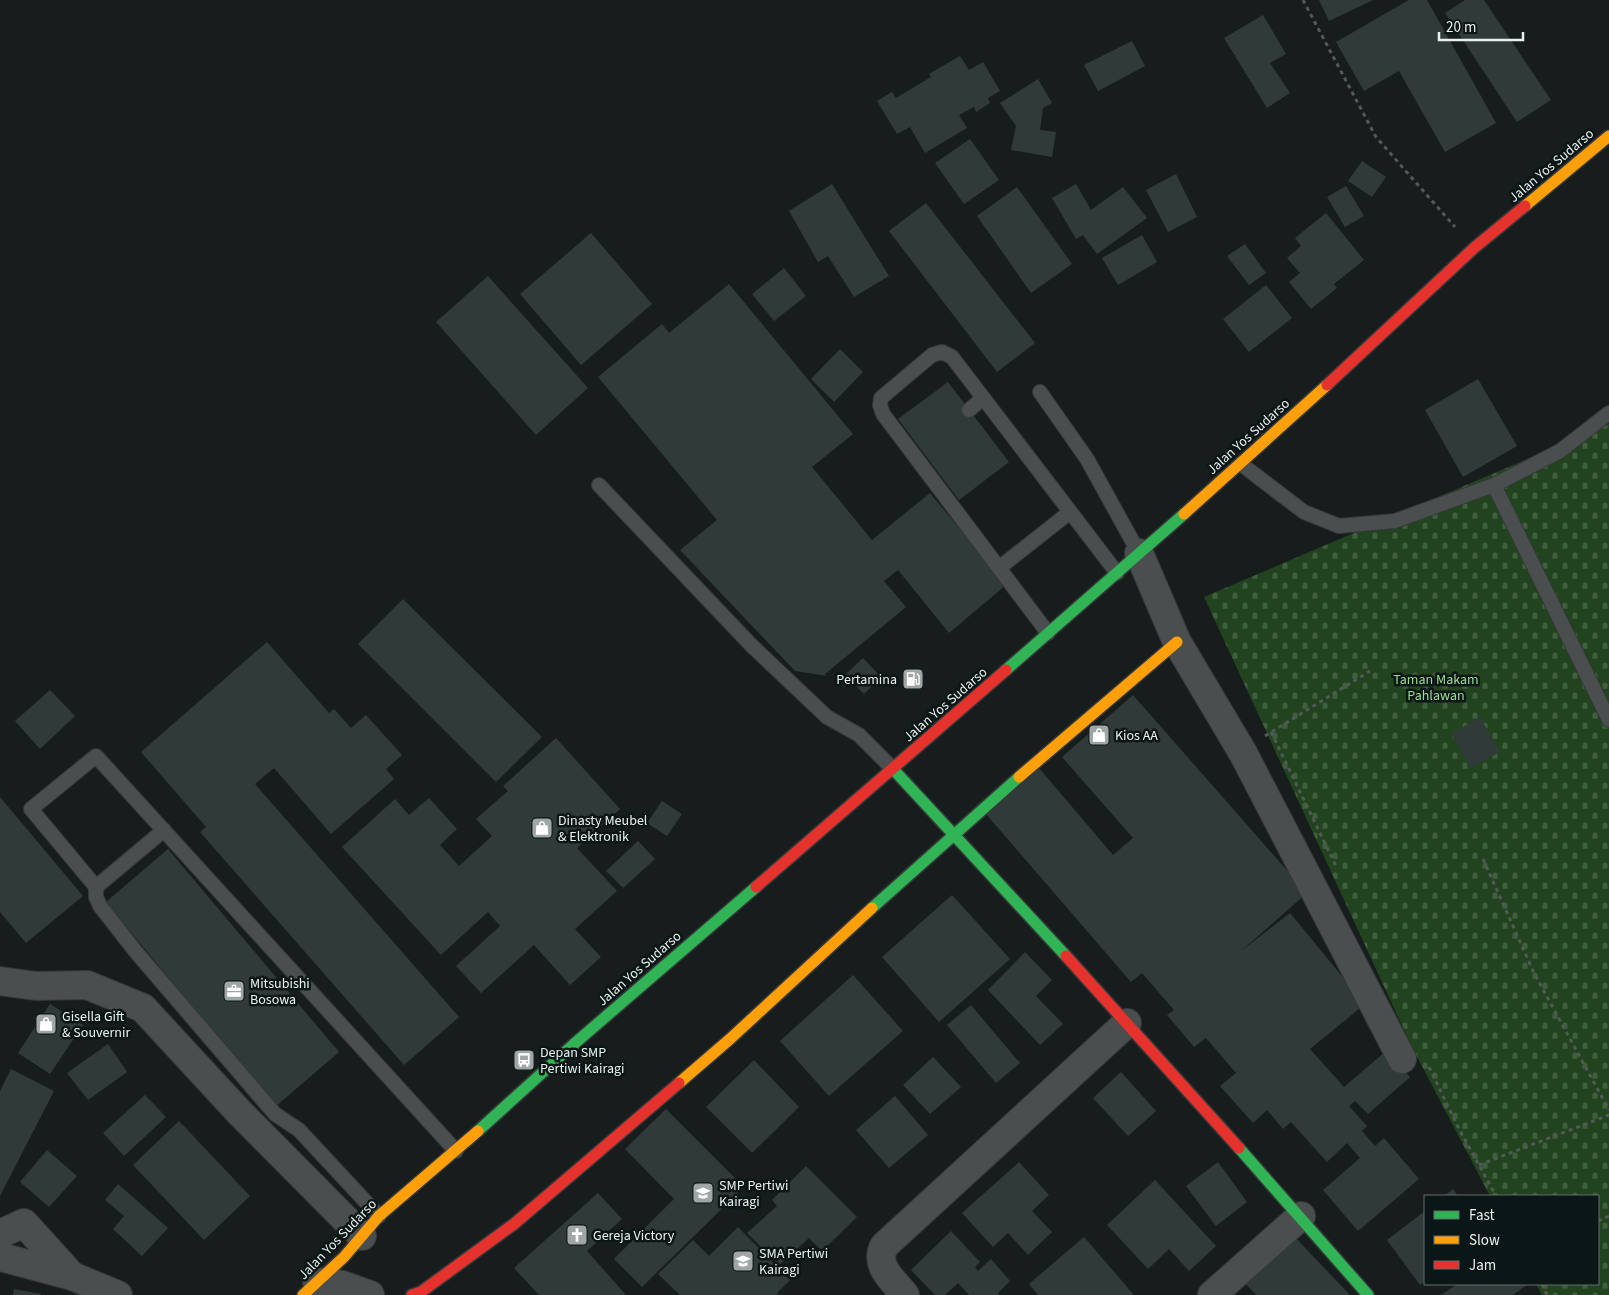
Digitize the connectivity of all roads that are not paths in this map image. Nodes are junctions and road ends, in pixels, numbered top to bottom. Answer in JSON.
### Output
{"nodes":[{"id":1,"x":1609,"y":136,"type":"edge"},
{"id":2,"x":1040,"y":392,"type":"dead end"},
{"id":3,"x":983,"y":398,"type":"junction"},
{"id":4,"x":969,"y":410,"type":"dead end"},
{"id":5,"x":1609,"y":413,"type":"edge"},
{"id":6,"x":1241,"y":464,"type":"junction"},
{"id":7,"x":599,"y":485,"type":"dead end"},
{"id":8,"x":1494,"y":485,"type":"junction"},
{"id":9,"x":1070,"y":512,"type":"junction"},
{"id":10,"x":1139,"y":553,"type":"junction"},
{"id":11,"x":999,"y":568,"type":"junction"},
{"id":12,"x":1117,"y":573,"type":"junction"},
{"id":13,"x":1048,"y":633,"type":"junction"},
{"id":14,"x":1177,"y":642,"type":"junction"},
{"id":15,"x":1609,"y":720,"type":"edge"},
{"id":16,"x":893,"y":769,"type":"junction"},
{"id":17,"x":164,"y":830,"type":"junction"},
{"id":18,"x":954,"y":833,"type":"junction"},
{"id":19,"x":96,"y":888,"type":"junction"},
{"id":20,"x":0,"y":981,"type":"edge"},
{"id":21,"x":1127,"y":1024,"type":"junction"},
{"id":22,"x":1402,"y":1058,"type":"dead end"},
{"id":23,"x":456,"y":1151,"type":"junction"},
{"id":24,"x":1301,"y":1216,"type":"junction"},
{"id":25,"x":371,"y":1226,"type":"junction"},
{"id":26,"x":0,"y":1234,"type":"edge"},
{"id":27,"x":0,"y":1254,"type":"edge"},
{"id":28,"x":72,"y":1276,"type":"junction"},
{"id":29,"x":310,"y":1289,"type":"edge"},
{"id":30,"x":118,"y":1295,"type":"edge"},
{"id":31,"x":370,"y":1295,"type":"edge"},
{"id":32,"x":412,"y":1295,"type":"edge"},
{"id":33,"x":905,"y":1295,"type":"edge"},
{"id":34,"x":1212,"y":1295,"type":"edge"},
{"id":35,"x":1368,"y":1295,"type":"edge"}],
"edges":[{"from":1,"to":6,"type":"main road","name":"Jalan Yos Sudarso"},
{"from":2,"to":10,"type":"lane"},
{"from":3,"to":4,"type":"lane"},
{"from":3,"to":9,"type":"lane"},
{"from":3,"to":11,"type":"lane"},
{"from":5,"to":8,"type":"lane"},
{"from":6,"to":8,"type":"lane"},
{"from":6,"to":10,"type":"main road","name":"Jalan Yos Sudarso"},
{"from":7,"to":16,"type":"lane"},
{"from":8,"to":15,"type":"lane"},
{"from":9,"to":11,"type":"lane"},
{"from":9,"to":12,"type":"lane"},
{"from":10,"to":12,"type":"main road","name":"Jalan Yos Sudarso"},
{"from":10,"to":14,"type":"street"},
{"from":11,"to":13,"type":"lane"},
{"from":12,"to":13,"type":"main road","name":"Jalan Yos Sudarso"},
{"from":13,"to":16,"type":"main road","name":"Jalan Yos Sudarso"},
{"from":14,"to":18,"type":"main road"},
{"from":14,"to":22,"type":"street"},
{"from":16,"to":18,"type":"main road"},
{"from":16,"to":23,"type":"main road","name":"Jalan Yos Sudarso"},
{"from":17,"to":19,"type":"lane"},
{"from":17,"to":19,"type":"lane"},
{"from":17,"to":23,"type":"lane"},
{"from":18,"to":21,"type":"main road"},
{"from":18,"to":32,"type":"main road"},
{"from":19,"to":25,"type":"lane"},
{"from":20,"to":25,"type":"street"},
{"from":21,"to":24,"type":"main road"},
{"from":21,"to":33,"type":"street"},
{"from":23,"to":25,"type":"main road","name":"Jalan Yos Sudarso"},
{"from":24,"to":34,"type":"street"},
{"from":24,"to":35,"type":"main road"},
{"from":25,"to":29,"type":"main road","name":"Jalan Yos Sudarso"},
{"from":26,"to":28,"type":"street"},
{"from":27,"to":28,"type":"street"},
{"from":28,"to":30,"type":"street"},
{"from":29,"to":31,"type":"street"}]}
